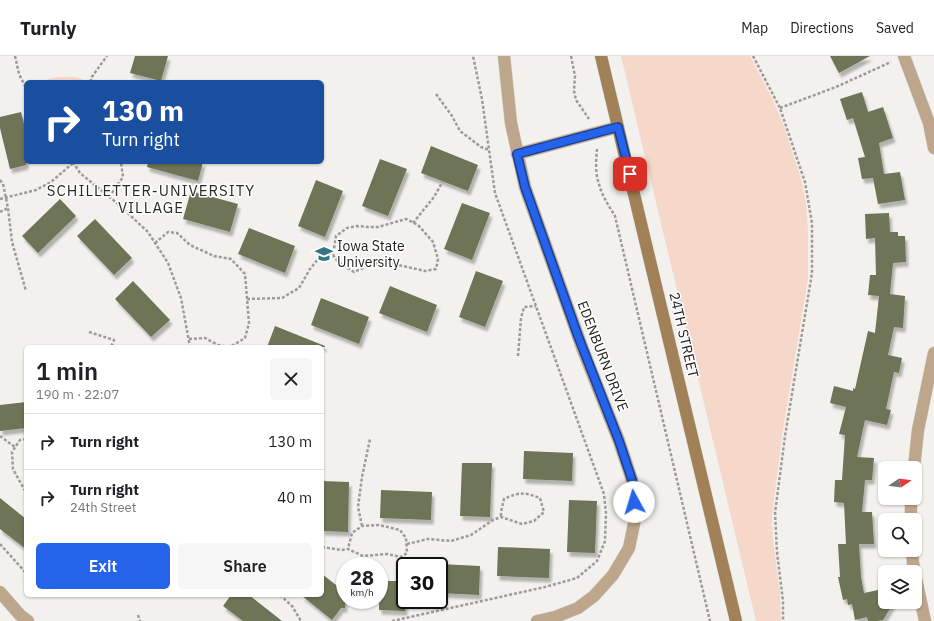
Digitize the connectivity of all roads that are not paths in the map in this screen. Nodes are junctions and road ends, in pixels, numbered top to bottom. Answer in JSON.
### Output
{"nodes":[{"id":1,"x":504,"y":56,"type":"edge"},
{"id":2,"x":601,"y":56,"type":"edge"},
{"id":3,"x":904,"y":56,"type":"edge"},
{"id":4,"x":618,"y":127,"type":"junction"},
{"id":5,"x":934,"y":148,"type":"edge"},
{"id":6,"x":517,"y":154,"type":"junction"},
{"id":7,"x":934,"y":353,"type":"edge"},
{"id":8,"x":915,"y":461,"type":"edge"},
{"id":9,"x":0,"y":592,"type":"edge"},
{"id":10,"x":922,"y":607,"type":"edge"},
{"id":11,"x":28,"y":621,"type":"edge"},
{"id":12,"x":537,"y":621,"type":"edge"},
{"id":13,"x":736,"y":621,"type":"edge"},
{"id":14,"x":925,"y":621,"type":"edge"}],
"edges":[{"from":1,"to":6,"type":"street","name":"EDENBURN DRIVE"},
{"from":2,"to":4,"type":"main road","name":"24TH STREET"},
{"from":3,"to":5,"type":"street"},
{"from":4,"to":6,"type":"street"},
{"from":4,"to":13,"type":"main road","name":"24TH STREET"},
{"from":6,"to":12,"type":"street","name":"EDENBURN DRIVE"},
{"from":7,"to":8,"type":"street"},
{"from":9,"to":11,"type":"street"},
{"from":10,"to":14,"type":"street"}]}
